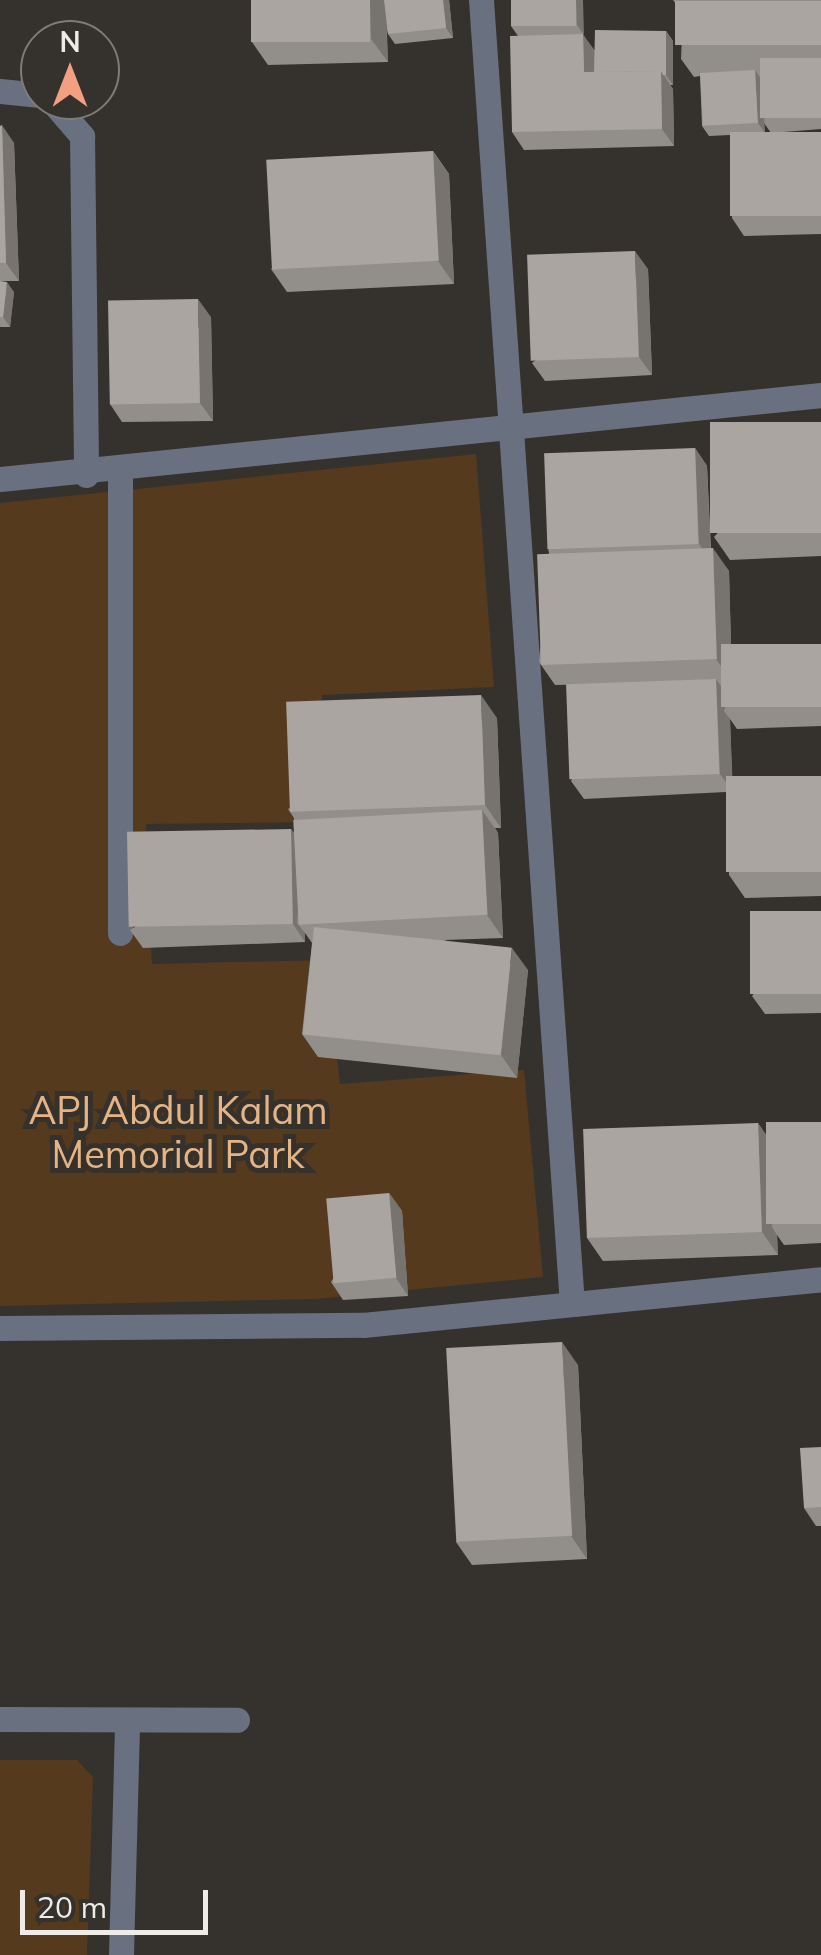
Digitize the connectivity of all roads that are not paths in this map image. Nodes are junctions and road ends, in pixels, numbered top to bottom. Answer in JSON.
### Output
{"nodes":[{"id":1,"x":481,"y":0,"type":"edge"},
{"id":2,"x":69,"y":120,"type":"edge"},
{"id":3,"x":821,"y":394,"type":"edge"},
{"id":4,"x":517,"y":428,"type":"junction"},
{"id":5,"x":120,"y":473,"type":"junction"},
{"id":6,"x":86,"y":475,"type":"junction"},
{"id":7,"x":0,"y":480,"type":"edge"},
{"id":8,"x":120,"y":933,"type":"dead end"},
{"id":9,"x":821,"y":1279,"type":"edge"},
{"id":10,"x":572,"y":1304,"type":"junction"},
{"id":11,"x":0,"y":1328,"type":"edge"},
{"id":12,"x":0,"y":1719,"type":"edge"},
{"id":13,"x":128,"y":1720,"type":"junction"},
{"id":14,"x":238,"y":1720,"type":"dead end"},
{"id":15,"x":120,"y":1955,"type":"edge"}],
"edges":[{"from":1,"to":4,"type":"street"},
{"from":2,"to":6,"type":"street"},
{"from":3,"to":4,"type":"street"},
{"from":4,"to":5,"type":"street"},
{"from":4,"to":10,"type":"street"},
{"from":5,"to":6,"type":"street"},
{"from":5,"to":8,"type":"street"},
{"from":6,"to":7,"type":"street"},
{"from":9,"to":10,"type":"street"},
{"from":10,"to":11,"type":"street"},
{"from":12,"to":13,"type":"street"},
{"from":13,"to":14,"type":"street"},
{"from":13,"to":15,"type":"street"}]}
